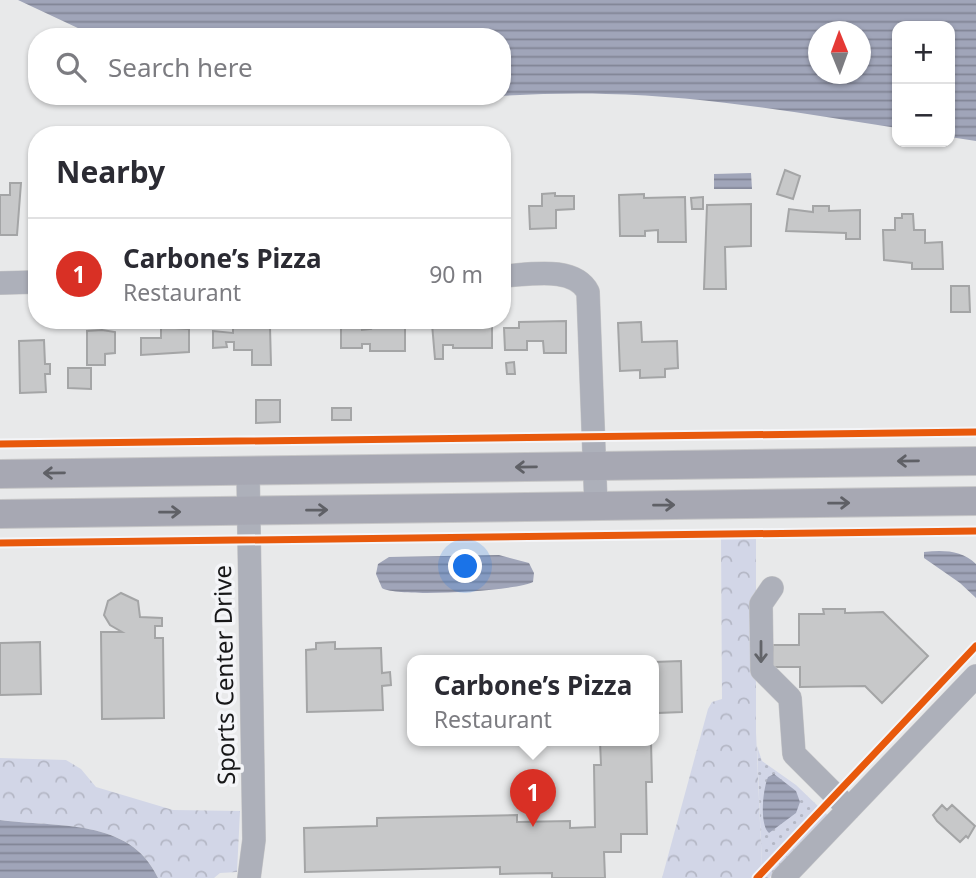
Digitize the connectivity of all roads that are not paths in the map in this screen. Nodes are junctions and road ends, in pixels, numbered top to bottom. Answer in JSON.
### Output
{"nodes":[{"id":1,"x":511,"y":276,"type":"edge"},
{"id":2,"x":28,"y":282,"type":"edge"},
{"id":3,"x":0,"y":283,"type":"edge"},
{"id":4,"x":976,"y":461,"type":"edge"},
{"id":5,"x":595,"y":466,"type":"junction"},
{"id":6,"x":248,"y":470,"type":"junction"},
{"id":7,"x":0,"y":474,"type":"edge"},
{"id":8,"x":976,"y":501,"type":"edge"},
{"id":9,"x":596,"y":506,"type":"junction"},
{"id":10,"x":249,"y":511,"type":"junction"},
{"id":11,"x":0,"y":514,"type":"edge"},
{"id":12,"x":772,"y":588,"type":"dead end"},
{"id":13,"x":976,"y":676,"type":"edge"},
{"id":14,"x":849,"y":809,"type":"junction"},
{"id":15,"x":249,"y":878,"type":"edge"},
{"id":16,"x":783,"y":878,"type":"edge"}],
"edges":[{"from":1,"to":5,"type":"street"},
{"from":2,"to":3,"type":"street"},
{"from":4,"to":5,"type":"main road","one_way":true},
{"from":5,"to":6,"type":"main road","one_way":true},
{"from":5,"to":9,"type":"street"},
{"from":6,"to":7,"type":"main road","one_way":true},
{"from":6,"to":10,"type":"street","name":"Sports Center Drive"},
{"from":9,"to":8,"type":"main road","one_way":true},
{"from":10,"to":9,"type":"main road","one_way":true},
{"from":11,"to":10,"type":"main road","one_way":true},
{"from":10,"to":15,"type":"street","name":"Sports Center Drive"},
{"from":12,"to":14,"type":"street","one_way":true},
{"from":13,"to":14,"type":"street"},
{"from":14,"to":16,"type":"street"}]}
